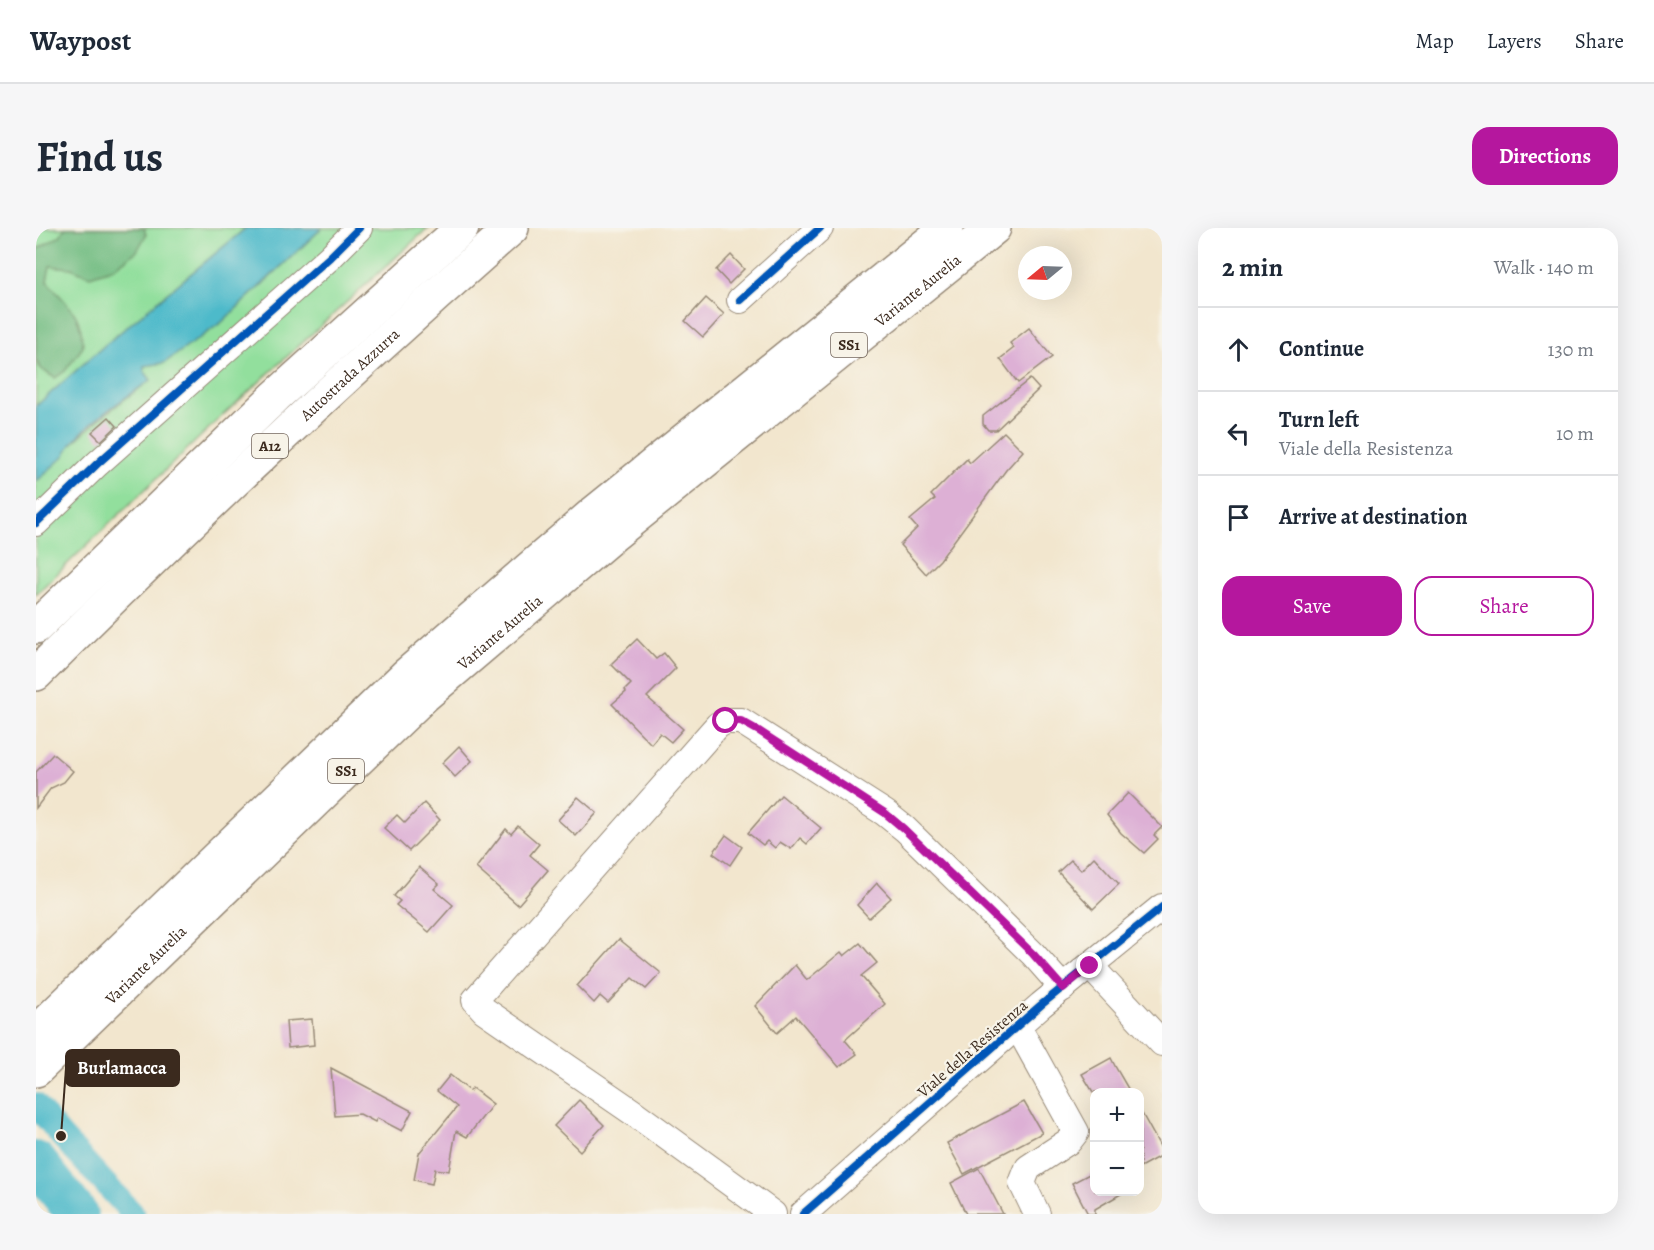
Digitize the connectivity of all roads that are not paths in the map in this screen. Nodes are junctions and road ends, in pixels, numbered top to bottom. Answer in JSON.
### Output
{"nodes":[{"id":1,"x":359,"y":228,"type":"edge"},
{"id":2,"x":462,"y":228,"type":"edge"},
{"id":3,"x":512,"y":228,"type":"edge"},
{"id":4,"x":820,"y":228,"type":"edge"},
{"id":5,"x":947,"y":228,"type":"edge"},
{"id":6,"x":994,"y":228,"type":"edge"},
{"id":7,"x":740,"y":300,"type":"dead end"},
{"id":8,"x":695,"y":450,"type":"junction"},
{"id":9,"x":36,"y":523,"type":"edge"},
{"id":10,"x":36,"y":627,"type":"edge"},
{"id":11,"x":36,"y":674,"type":"edge"},
{"id":12,"x":1162,"y":907,"type":"edge"},
{"id":13,"x":1090,"y":966,"type":"junction"},
{"id":14,"x":1063,"y":988,"type":"junction"},
{"id":15,"x":83,"y":1005,"type":"junction"},
{"id":16,"x":1018,"y":1027,"type":"junction"},
{"id":17,"x":36,"y":1032,"type":"edge"},
{"id":18,"x":1162,"y":1043,"type":"edge"},
{"id":19,"x":36,"y":1070,"type":"edge"},
{"id":20,"x":773,"y":1214,"type":"edge"},
{"id":21,"x":803,"y":1214,"type":"edge"},
{"id":22,"x":1038,"y":1214,"type":"edge"}],
"edges":[{"from":1,"to":9,"type":"street"},
{"from":2,"to":10,"type":"highway","name":"Autostrada Azzurra","number":"A12"},
{"from":3,"to":11,"type":"highway","name":"Autostrada Azzurra","number":"A12"},
{"from":4,"to":7,"type":"street"},
{"from":5,"to":8,"type":"highway","name":"Variante Aurelia","number":"SS1"},
{"from":6,"to":8,"type":"highway","name":"Variante Aurelia","number":"SS1"},
{"from":8,"to":15,"type":"highway","name":"Variante Aurelia","number":"SS1"},
{"from":12,"to":13,"type":"street","name":"Viale della Resistenza"},
{"from":13,"to":14,"type":"street","name":"Viale della Resistenza"},
{"from":13,"to":18,"type":"street"},
{"from":14,"to":16,"type":"street","name":"Viale della Resistenza"},
{"from":14,"to":20,"type":"street"},
{"from":15,"to":17,"type":"highway","name":"Variante Aurelia","number":"SS1"},
{"from":15,"to":19,"type":"highway","name":"Variante Aurelia","number":"SS1"},
{"from":16,"to":21,"type":"street","name":"Viale della Resistenza"},
{"from":16,"to":22,"type":"street"}]}
